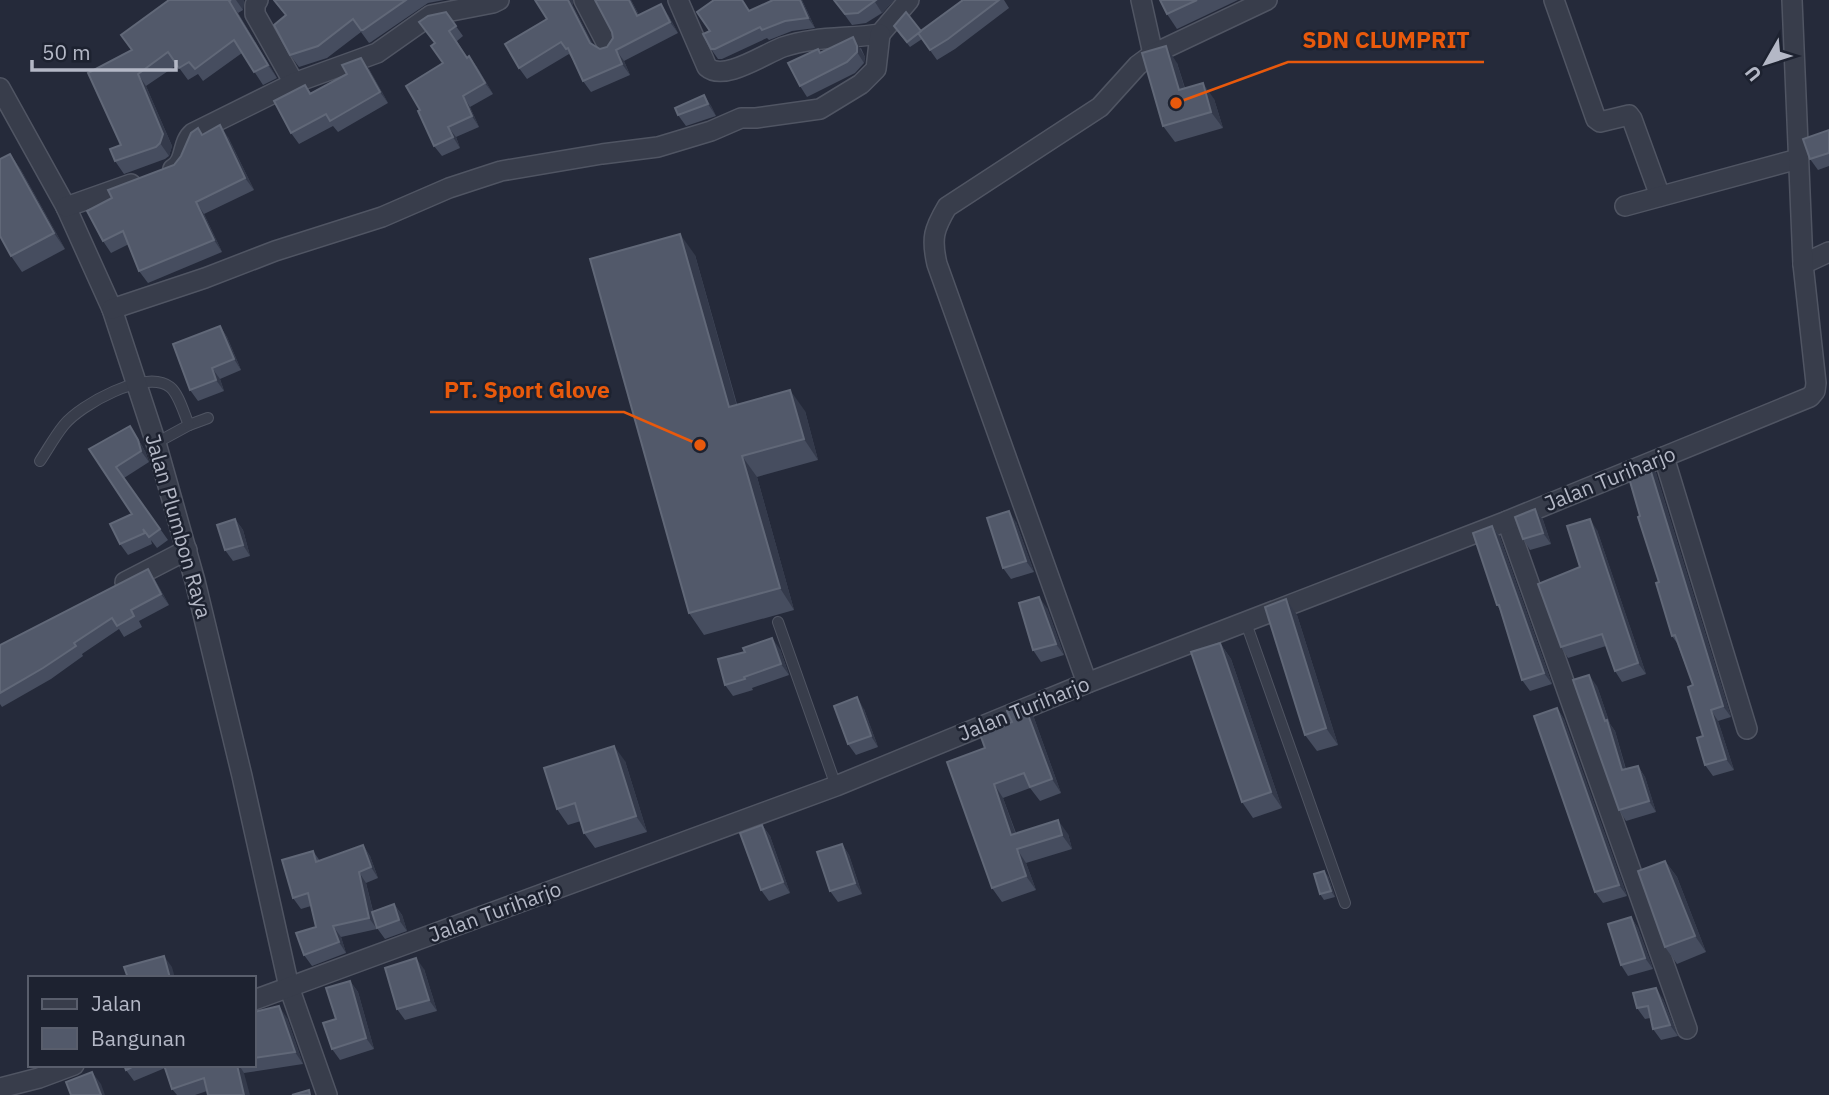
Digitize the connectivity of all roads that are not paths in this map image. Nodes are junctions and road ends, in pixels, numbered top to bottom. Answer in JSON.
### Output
{"nodes":[{"id":1,"x":258,"y":0,"type":"edge"},
{"id":2,"x":499,"y":0,"type":"edge"},
{"id":3,"x":584,"y":0,"type":"edge"},
{"id":4,"x":678,"y":0,"type":"edge"},
{"id":5,"x":909,"y":0,"type":"edge"},
{"id":6,"x":1141,"y":0,"type":"edge"},
{"id":7,"x":1267,"y":0,"type":"edge"},
{"id":8,"x":1554,"y":0,"type":"edge"},
{"id":9,"x":1792,"y":0,"type":"edge"},
{"id":10,"x":880,"y":34,"type":"junction"},
{"id":11,"x":609,"y":48,"type":"edge"},
{"id":12,"x":1153,"y":54,"type":"junction"},
{"id":13,"x":295,"y":83,"type":"junction"},
{"id":14,"x":0,"y":88,"type":"edge"},
{"id":15,"x":1798,"y":159,"type":"junction"},
{"id":16,"x":1660,"y":196,"type":"junction"},
{"id":17,"x":1625,"y":206,"type":"dead end"},
{"id":18,"x":66,"y":207,"type":"junction"},
{"id":19,"x":1829,"y":251,"type":"edge"},
{"id":20,"x":1802,"y":264,"type":"junction"},
{"id":21,"x":113,"y":309,"type":"junction"},
{"id":22,"x":137,"y":384,"type":"junction"},
{"id":23,"x":208,"y":418,"type":"dead end"},
{"id":24,"x":189,"y":425,"type":"junction"},
{"id":25,"x":156,"y":443,"type":"junction"},
{"id":26,"x":1664,"y":457,"type":"junction"},
{"id":27,"x":40,"y":461,"type":"dead end"},
{"id":28,"x":1507,"y":521,"type":"junction"},
{"id":29,"x":187,"y":550,"type":"junction"},
{"id":30,"x":105,"y":592,"type":"edge"},
{"id":31,"x":778,"y":622,"type":"dead end"},
{"id":32,"x":1245,"y":623,"type":"junction"},
{"id":33,"x":1087,"y":683,"type":"junction"},
{"id":34,"x":1747,"y":729,"type":"dead end"},
{"id":35,"x":836,"y":786,"type":"junction"},
{"id":36,"x":1345,"y":903,"type":"dead end"},
{"id":37,"x":289,"y":987,"type":"junction"},
{"id":38,"x":256,"y":999,"type":"edge"},
{"id":39,"x":1687,"y":1030,"type":"dead end"},
{"id":40,"x":68,"y":1067,"type":"edge"},
{"id":41,"x":2,"y":1090,"type":"edge"},
{"id":42,"x":327,"y":1095,"type":"edge"}],
"edges":[{"from":1,"to":13,"type":"street"},
{"from":2,"to":13,"type":"street"},
{"from":3,"to":11,"type":"street"},
{"from":4,"to":10,"type":"street"},
{"from":5,"to":10,"type":"street"},
{"from":6,"to":12,"type":"street"},
{"from":7,"to":12,"type":"street"},
{"from":8,"to":16,"type":"street"},
{"from":9,"to":15,"type":"street"},
{"from":10,"to":21,"type":"street"},
{"from":12,"to":33,"type":"street"},
{"from":13,"to":18,"type":"street"},
{"from":14,"to":18,"type":"street","name":"Jalan Plumbon Raya"},
{"from":15,"to":16,"type":"street"},
{"from":15,"to":20,"type":"street"},
{"from":16,"to":17,"type":"street"},
{"from":18,"to":21,"type":"street","name":"Jalan Plumbon Raya"},
{"from":19,"to":20,"type":"street"},
{"from":20,"to":26,"type":"street","name":"Jalan Turiharjo"},
{"from":21,"to":22,"type":"street","name":"Jalan Plumbon Raya"},
{"from":22,"to":24,"type":"lane"},
{"from":22,"to":25,"type":"street","name":"Jalan Plumbon Raya"},
{"from":22,"to":27,"type":"lane"},
{"from":23,"to":24,"type":"lane"},
{"from":24,"to":25,"type":"lane"},
{"from":25,"to":29,"type":"street","name":"Jalan Plumbon Raya"},
{"from":26,"to":28,"type":"street","name":"Jalan Turiharjo"},
{"from":26,"to":34,"type":"street"},
{"from":28,"to":32,"type":"street","name":"Jalan Turiharjo"},
{"from":28,"to":39,"type":"street"},
{"from":29,"to":30,"type":"street"},
{"from":29,"to":37,"type":"street","name":"Jalan Plumbon Raya"},
{"from":31,"to":35,"type":"lane"},
{"from":32,"to":33,"type":"street","name":"Jalan Turiharjo"},
{"from":32,"to":36,"type":"lane"},
{"from":33,"to":35,"type":"street","name":"Jalan Turiharjo"},
{"from":35,"to":37,"type":"street","name":"Jalan Turiharjo"},
{"from":37,"to":38,"type":"street","name":"Jalan Turiharjo"},
{"from":37,"to":42,"type":"street","name":"Jalan Plumbon Raya"},
{"from":40,"to":41,"type":"street"}]}
